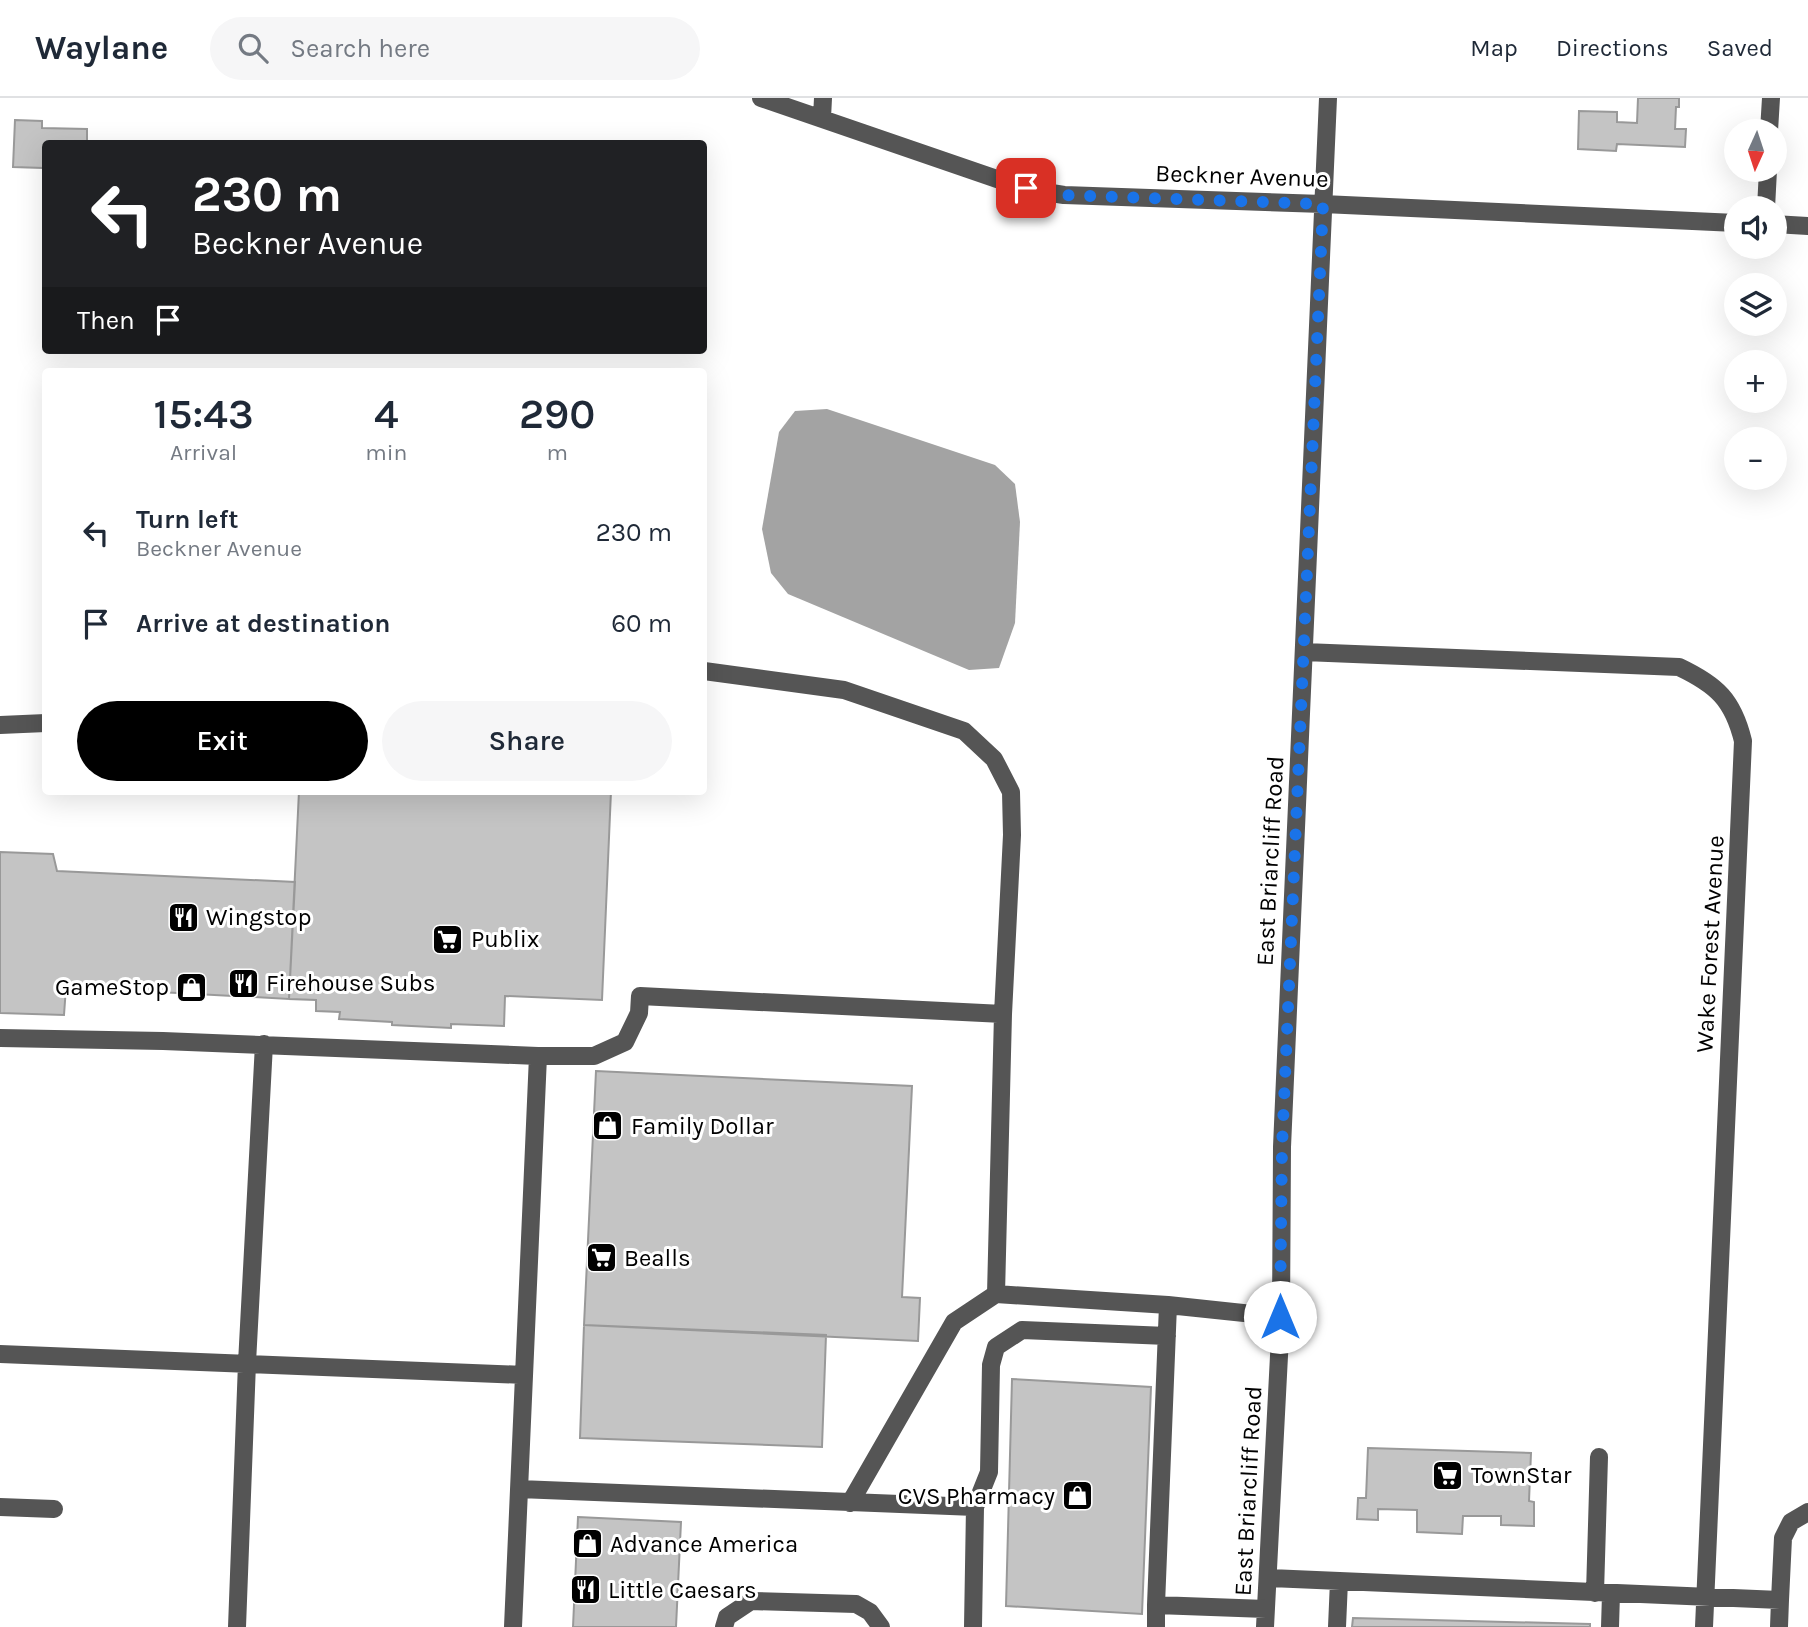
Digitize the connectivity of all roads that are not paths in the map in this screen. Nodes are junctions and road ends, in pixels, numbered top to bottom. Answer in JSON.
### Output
{"nodes":[{"id":1,"x":761,"y":98,"type":"edge"},
{"id":2,"x":823,"y":98,"type":"edge"},
{"id":3,"x":1328,"y":98,"type":"edge"},
{"id":4,"x":1771,"y":98,"type":"edge"},
{"id":5,"x":822,"y":118,"type":"junction"},
{"id":6,"x":1770,"y":119,"type":"edge"},
{"id":7,"x":1323,"y":204,"type":"junction"},
{"id":8,"x":1724,"y":222,"type":"edge"},
{"id":9,"x":1787,"y":225,"type":"edge"},
{"id":10,"x":1808,"y":226,"type":"edge"},
{"id":11,"x":1304,"y":652,"type":"junction"},
{"id":12,"x":707,"y":671,"type":"edge"},
{"id":13,"x":42,"y":723,"type":"edge"},
{"id":14,"x":0,"y":725,"type":"edge"},
{"id":15,"x":1003,"y":1014,"type":"junction"},
{"id":16,"x":0,"y":1038,"type":"edge"},
{"id":17,"x":264,"y":1044,"type":"junction"},
{"id":18,"x":538,"y":1056,"type":"junction"},
{"id":19,"x":996,"y":1294,"type":"junction"},
{"id":20,"x":1168,"y":1305,"type":"junction"},
{"id":21,"x":1280,"y":1317,"type":"junction"},
{"id":22,"x":1167,"y":1336,"type":"junction"},
{"id":23,"x":0,"y":1354,"type":"edge"},
{"id":24,"x":247,"y":1363,"type":"junction"},
{"id":25,"x":524,"y":1375,"type":"junction"},
{"id":26,"x":1599,"y":1457,"type":"dead end"},
{"id":27,"x":519,"y":1489,"type":"junction"},
{"id":28,"x":850,"y":1503,"type":"junction"},
{"id":29,"x":0,"y":1507,"type":"edge"},
{"id":30,"x":975,"y":1507,"type":"junction"},
{"id":31,"x":54,"y":1509,"type":"dead end"},
{"id":32,"x":1808,"y":1512,"type":"edge"},
{"id":33,"x":1268,"y":1578,"type":"junction"},
{"id":34,"x":1339,"y":1581,"type":"junction"},
{"id":35,"x":1603,"y":1593,"type":"junction"},
{"id":36,"x":1705,"y":1598,"type":"junction"},
{"id":37,"x":1780,"y":1600,"type":"junction"},
{"id":38,"x":1156,"y":1605,"type":"junction"},
{"id":39,"x":1266,"y":1618,"type":"edge"},
{"id":40,"x":237,"y":1627,"type":"edge"},
{"id":41,"x":513,"y":1627,"type":"edge"},
{"id":42,"x":724,"y":1627,"type":"edge"},
{"id":43,"x":881,"y":1627,"type":"edge"},
{"id":44,"x":972,"y":1627,"type":"edge"},
{"id":45,"x":1156,"y":1627,"type":"edge"},
{"id":46,"x":1337,"y":1627,"type":"edge"},
{"id":47,"x":1610,"y":1627,"type":"edge"},
{"id":48,"x":1704,"y":1627,"type":"edge"},
{"id":49,"x":1779,"y":1627,"type":"edge"}],
"edges":[{"from":1,"to":5,"type":"street","name":"Beckner Avenue"},
{"from":2,"to":5,"type":"street"},
{"from":3,"to":7,"type":"street","name":"East Briarcliff Road"},
{"from":4,"to":6,"type":"street"},
{"from":5,"to":7,"type":"street","name":"Beckner Avenue"},
{"from":7,"to":8,"type":"street","name":"Beckner Avenue"},
{"from":7,"to":11,"type":"street","name":"East Briarcliff Road"},
{"from":9,"to":10,"type":"street"},
{"from":11,"to":21,"type":"street","name":"East Briarcliff Road"},
{"from":11,"to":36,"type":"street","name":"Wake Forest Avenue"},
{"from":12,"to":15,"type":"street"},
{"from":13,"to":14,"type":"street"},
{"from":15,"to":18,"type":"street"},
{"from":15,"to":19,"type":"street"},
{"from":16,"to":17,"type":"street"},
{"from":17,"to":18,"type":"street"},
{"from":17,"to":24,"type":"street"},
{"from":18,"to":25,"type":"street"},
{"from":19,"to":20,"type":"street"},
{"from":19,"to":28,"type":"street"},
{"from":20,"to":21,"type":"street"},
{"from":20,"to":22,"type":"street"},
{"from":21,"to":33,"type":"street","name":"East Briarcliff Road"},
{"from":22,"to":30,"type":"street"},
{"from":22,"to":38,"type":"street"},
{"from":23,"to":24,"type":"street"},
{"from":24,"to":25,"type":"street"},
{"from":24,"to":40,"type":"street"},
{"from":25,"to":27,"type":"street"},
{"from":26,"to":35,"type":"street"},
{"from":27,"to":28,"type":"street"},
{"from":27,"to":41,"type":"street"},
{"from":28,"to":30,"type":"street"},
{"from":29,"to":31,"type":"street"},
{"from":30,"to":44,"type":"street"},
{"from":32,"to":37,"type":"street"},
{"from":33,"to":34,"type":"street"},
{"from":33,"to":39,"type":"street","name":"East Briarcliff Road"},
{"from":34,"to":35,"type":"street"},
{"from":34,"to":46,"type":"street"},
{"from":35,"to":36,"type":"street"},
{"from":35,"to":47,"type":"street"},
{"from":36,"to":37,"type":"street"},
{"from":36,"to":48,"type":"street","name":"Wake Forest Avenue"},
{"from":37,"to":49,"type":"street"},
{"from":38,"to":39,"type":"street"},
{"from":38,"to":45,"type":"street"},
{"from":42,"to":43,"type":"street"}]}
